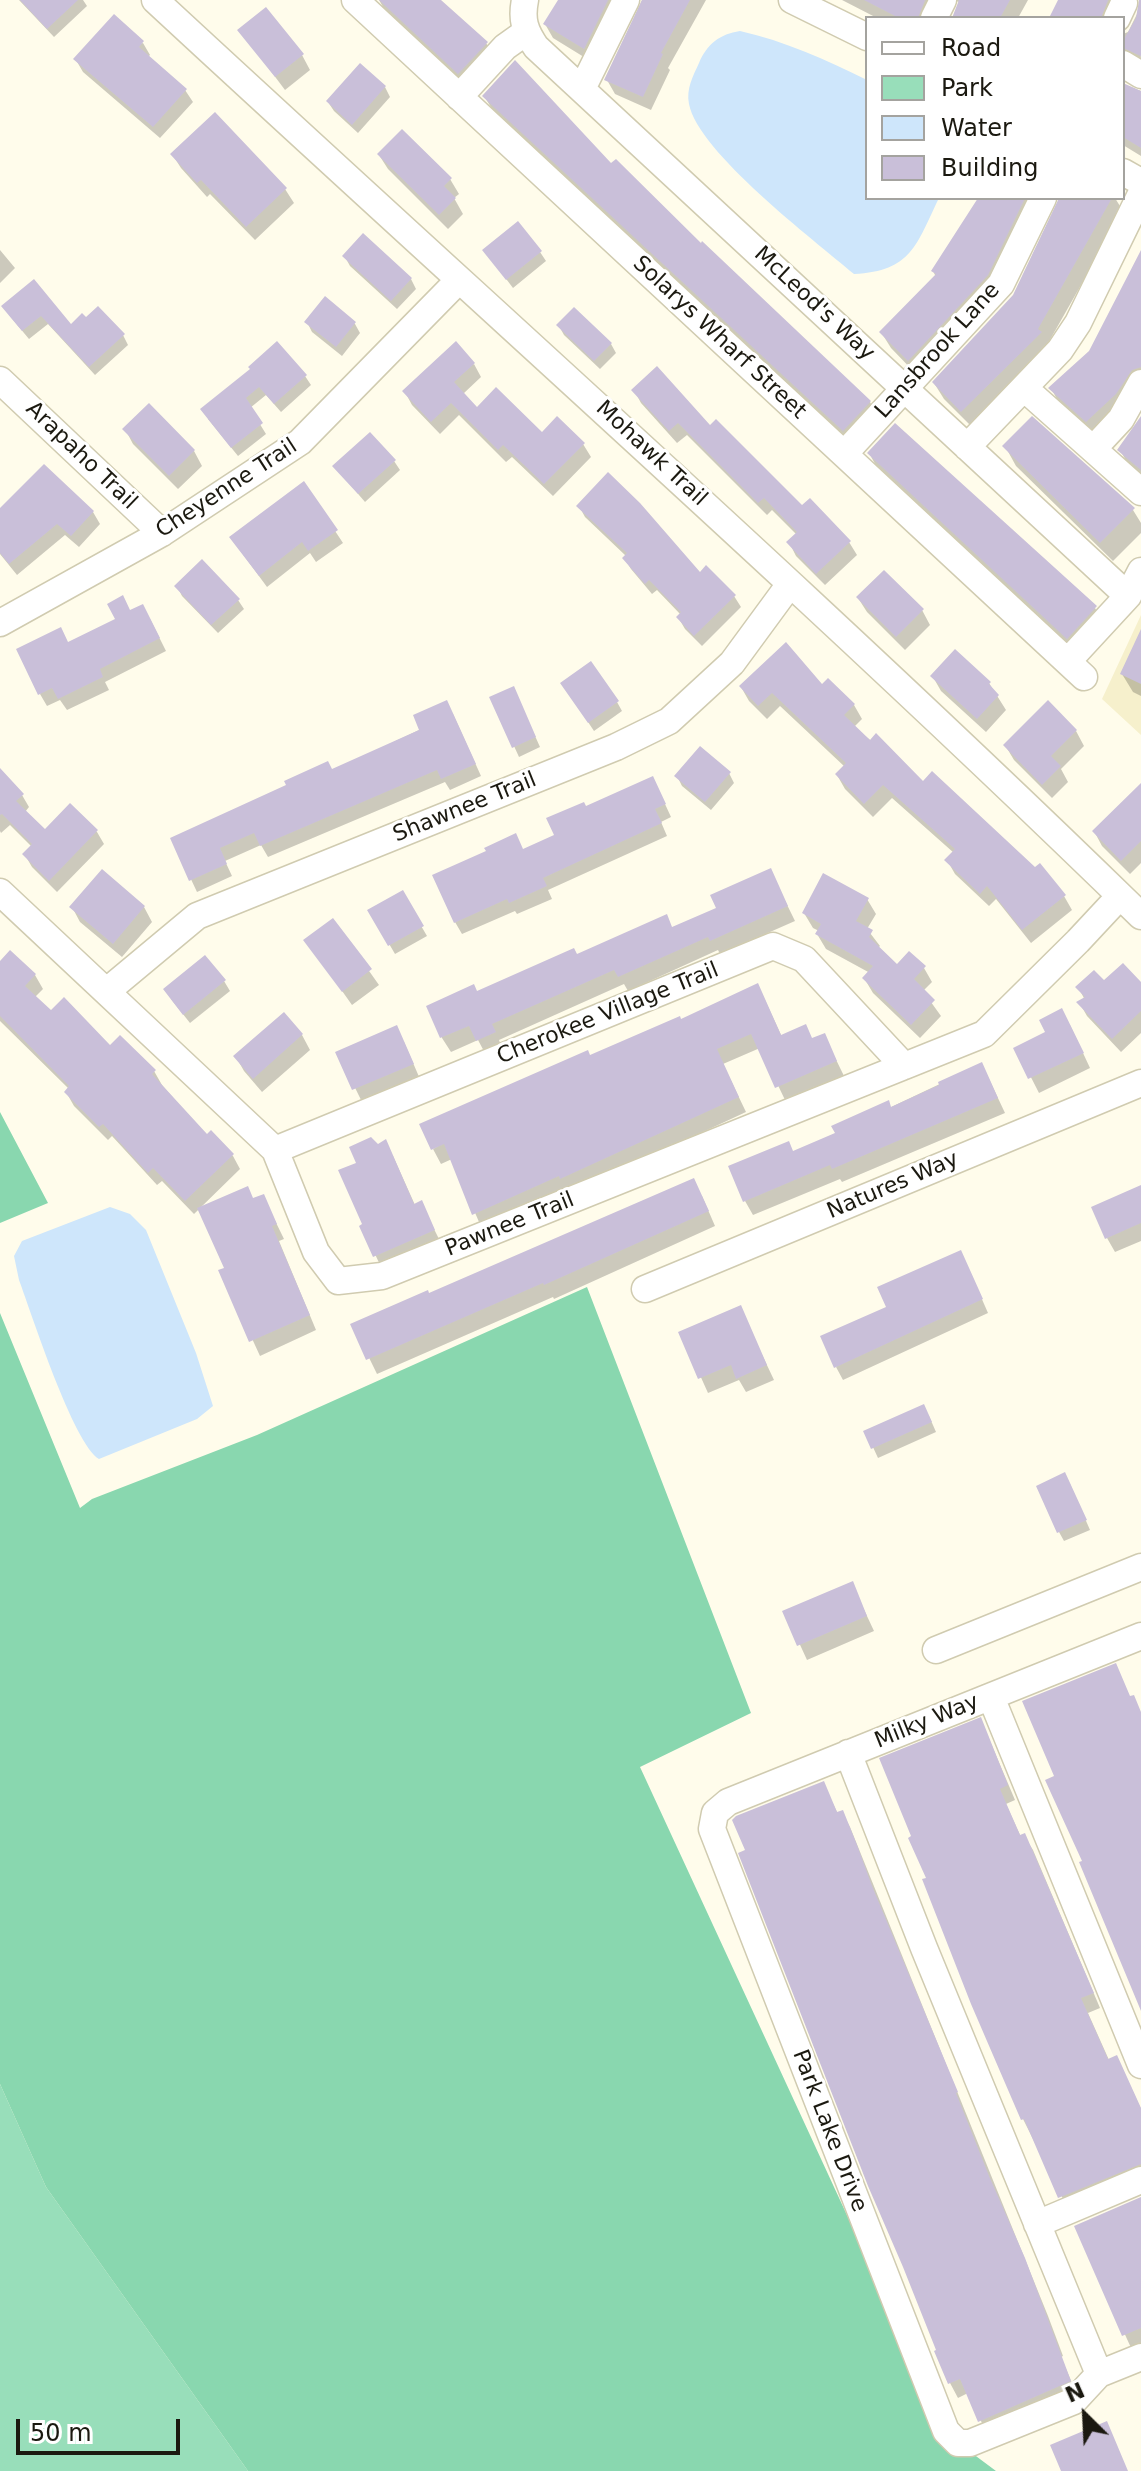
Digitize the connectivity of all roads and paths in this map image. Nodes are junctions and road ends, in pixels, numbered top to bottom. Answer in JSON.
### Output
{"nodes":[{"id":1,"x":155,"y":0,"type":"edge"},
{"id":2,"x":355,"y":0,"type":"edge"},
{"id":3,"x":525,"y":0,"type":"edge"},
{"id":4,"x":626,"y":0,"type":"edge"},
{"id":5,"x":792,"y":0,"type":"edge"},
{"id":6,"x":526,"y":32,"type":"junction"},
{"id":7,"x":865,"y":36,"type":"edge"},
{"id":8,"x":582,"y":89,"type":"junction"},
{"id":9,"x":459,"y":97,"type":"junction"},
{"id":10,"x":1141,"y":194,"type":"edge"},
{"id":11,"x":1042,"y":200,"type":"edge"},
{"id":12,"x":458,"y":281,"type":"junction"},
{"id":13,"x":0,"y":380,"type":"edge"},
{"id":14,"x":1141,"y":383,"type":"edge"},
{"id":15,"x":1024,"y":388,"type":"junction"},
{"id":16,"x":905,"y":389,"type":"junction"},
{"id":17,"x":967,"y":447,"type":"junction"},
{"id":18,"x":1093,"y":449,"type":"junction"},
{"id":19,"x":844,"y":454,"type":"junction"},
{"id":20,"x":1141,"y":492,"type":"edge"},
{"id":21,"x":162,"y":533,"type":"junction"},
{"id":22,"x":1141,"y":571,"type":"edge"},
{"id":23,"x":790,"y":584,"type":"junction"},
{"id":24,"x":1128,"y":596,"type":"junction"},
{"id":25,"x":0,"y":623,"type":"edge"},
{"id":26,"x":0,"y":892,"type":"edge"},
{"id":27,"x":1120,"y":896,"type":"junction"},
{"id":28,"x":1141,"y":916,"type":"edge"},
{"id":29,"x":107,"y":991,"type":"junction"},
{"id":30,"x":904,"y":1066,"type":"junction"},
{"id":31,"x":1141,"y":1083,"type":"edge"},
{"id":32,"x":275,"y":1150,"type":"junction"},
{"id":33,"x":645,"y":1289,"type":"dead end"},
{"id":34,"x":1141,"y":1567,"type":"edge"},
{"id":35,"x":1140,"y":1640,"type":"edge"},
{"id":36,"x":936,"y":1650,"type":"dead end"},
{"id":37,"x":991,"y":1697,"type":"junction"},
{"id":38,"x":848,"y":1753,"type":"junction"},
{"id":39,"x":715,"y":1813,"type":"joint"},
{"id":40,"x":1141,"y":2065,"type":"edge"},
{"id":41,"x":1141,"y":2180,"type":"edge"},
{"id":42,"x":1037,"y":2224,"type":"junction"},
{"id":43,"x":1141,"y":2357,"type":"edge"},
{"id":44,"x":1099,"y":2374,"type":"junction"}],
"edges":[{"from":1,"to":12,"type":"street","name":"Mohawk Trail"},
{"from":2,"to":9,"type":"street","name":"Solarys Wharf Street"},
{"from":3,"to":6,"type":"street"},
{"from":4,"to":8,"type":"street"},
{"from":5,"to":7,"type":"street"},
{"from":6,"to":8,"type":"street","name":"McLeod's Way"},
{"from":6,"to":9,"type":"street"},
{"from":8,"to":16,"type":"street","name":"McLeod's Way"},
{"from":9,"to":19,"type":"street","name":"Solarys Wharf Street"},
{"from":10,"to":15,"type":"street"},
{"from":11,"to":16,"type":"street","name":"Lansbrook Lane"},
{"from":12,"to":21,"type":"street","name":"Cheyenne Trail"},
{"from":12,"to":23,"type":"street","name":"Mohawk Trail"},
{"from":13,"to":21,"type":"street","name":"Arapaho Trail"},
{"from":14,"to":18,"type":"street"},
{"from":15,"to":17,"type":"street"},
{"from":15,"to":18,"type":"street"},
{"from":16,"to":17,"type":"street","name":"McLeod's Way"},
{"from":16,"to":19,"type":"street","name":"Lansbrook Lane"},
{"from":17,"to":24,"type":"street","name":"McLeod's Way"},
{"from":18,"to":20,"type":"street"},
{"from":19,"to":24,"type":"street","name":"Solarys Wharf Street"},
{"from":21,"to":25,"type":"street","name":"Cheyenne Trail"},
{"from":22,"to":24,"type":"street"},
{"from":23,"to":27,"type":"street","name":"Mohawk Trail"},
{"from":23,"to":29,"type":"street","name":"Shawnee Trail"},
{"from":26,"to":29,"type":"street","name":"Pawnee Trail"},
{"from":27,"to":28,"type":"street","name":"Mohawk Trail"},
{"from":27,"to":30,"type":"street","name":"Pawnee Trail"},
{"from":29,"to":32,"type":"street","name":"Pawnee Trail"},
{"from":30,"to":32,"type":"street","name":"Cherokee Village Trail"},
{"from":30,"to":32,"type":"street","name":"Pawnee Trail"},
{"from":31,"to":33,"type":"street","name":"Natures Way"},
{"from":34,"to":36,"type":"street"},
{"from":35,"to":37,"type":"street","name":"Milky Way"},
{"from":37,"to":38,"type":"street","name":"Milky Way"},
{"from":37,"to":40,"type":"street"},
{"from":38,"to":39,"type":"street","name":"Milky Way"},
{"from":38,"to":42,"type":"street"},
{"from":39,"to":44,"type":"street","name":"Park Lake Drive"},
{"from":41,"to":42,"type":"street"},
{"from":42,"to":44,"type":"street"},
{"from":43,"to":44,"type":"street"}]}
